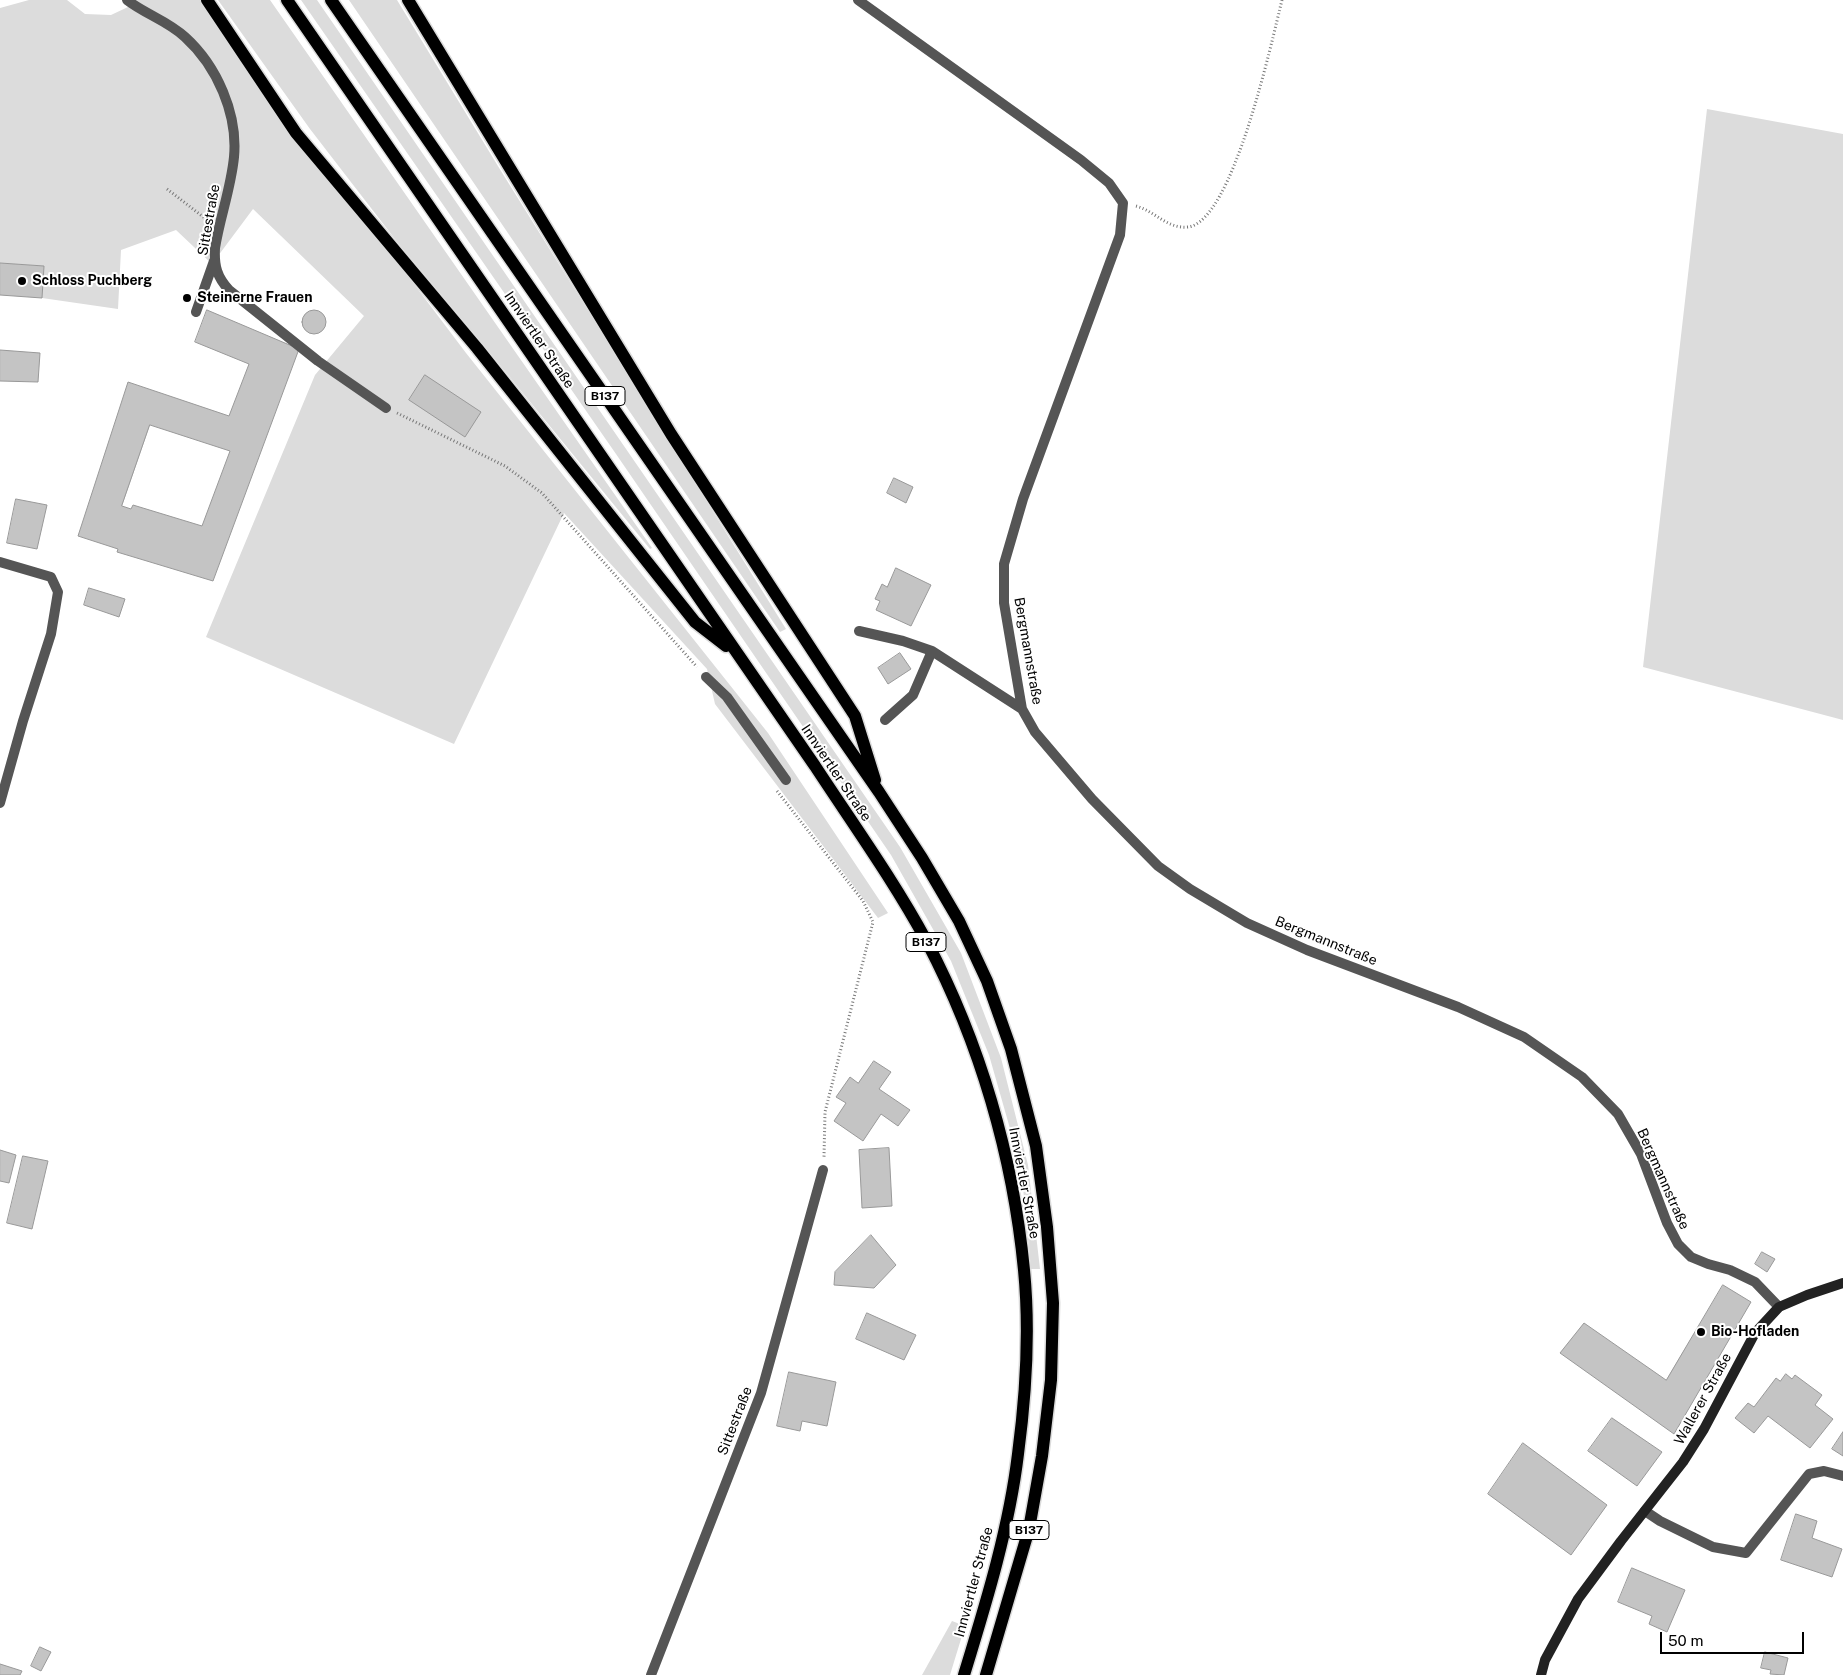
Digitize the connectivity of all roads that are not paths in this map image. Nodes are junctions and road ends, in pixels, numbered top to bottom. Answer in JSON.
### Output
{"nodes":[{"id":1,"x":127,"y":0,"type":"edge"},
{"id":2,"x":207,"y":0,"type":"edge"},
{"id":3,"x":287,"y":0,"type":"edge"},
{"id":4,"x":331,"y":0,"type":"edge"},
{"id":5,"x":408,"y":0,"type":"edge"},
{"id":6,"x":858,"y":0,"type":"edge"},
{"id":7,"x":214,"y":260,"type":"junction"},
{"id":8,"x":196,"y":312,"type":"dead end"},
{"id":9,"x":386,"y":408,"type":"road end"},
{"id":10,"x":0,"y":562,"type":"edge"},
{"id":11,"x":859,"y":631,"type":"dead end"},
{"id":12,"x":932,"y":651,"type":"junction"},
{"id":13,"x":736,"y":654,"type":"junction"},
{"id":14,"x":706,"y":677,"type":"road end"},
{"id":15,"x":1022,"y":708,"type":"junction"},
{"id":16,"x":885,"y":720,"type":"dead end"},
{"id":17,"x":786,"y":780,"type":"dead end"},
{"id":18,"x":878,"y":792,"type":"junction"},
{"id":19,"x":0,"y":803,"type":"edge"},
{"id":20,"x":823,"y":1170,"type":"road end"},
{"id":21,"x":1843,"y":1283,"type":"edge"},
{"id":22,"x":1779,"y":1307,"type":"junction"},
{"id":23,"x":1843,"y":1476,"type":"edge"},
{"id":24,"x":1645,"y":1511,"type":"junction"},
{"id":25,"x":651,"y":1675,"type":"edge"},
{"id":26,"x":964,"y":1675,"type":"edge"},
{"id":27,"x":986,"y":1675,"type":"edge"},
{"id":28,"x":1541,"y":1675,"type":"edge"}],
"edges":[{"from":1,"to":7,"type":"street","name":"Sittestraße"},
{"from":2,"to":13,"type":"main road"},
{"from":3,"to":13,"type":"main road","name":"Innviertler Straße","number":"B137"},
{"from":4,"to":18,"type":"main road","name":"Innviertler Straße","number":"B137"},
{"from":5,"to":18,"type":"main road"},
{"from":6,"to":15,"type":"street","name":"Bergmannstraße"},
{"from":7,"to":8,"type":"street"},
{"from":7,"to":9,"type":"street","name":"Sittestraße"},
{"from":10,"to":19,"type":"street"},
{"from":11,"to":12,"type":"street"},
{"from":12,"to":15,"type":"street"},
{"from":12,"to":16,"type":"street"},
{"from":13,"to":26,"type":"main road","name":"Innviertler Straße","number":"B137"},
{"from":14,"to":17,"type":"street"},
{"from":15,"to":22,"type":"street","name":"Bergmannstraße"},
{"from":18,"to":27,"type":"main road","name":"Innviertler Straße","number":"B137"},
{"from":20,"to":25,"type":"street","name":"Sittestraße"},
{"from":21,"to":22,"type":"street","name":"Wallerer Straße"},
{"from":22,"to":24,"type":"street","name":"Wallerer Straße"},
{"from":23,"to":24,"type":"street"},
{"from":24,"to":28,"type":"street","name":"Wallerer Straße"}]}
